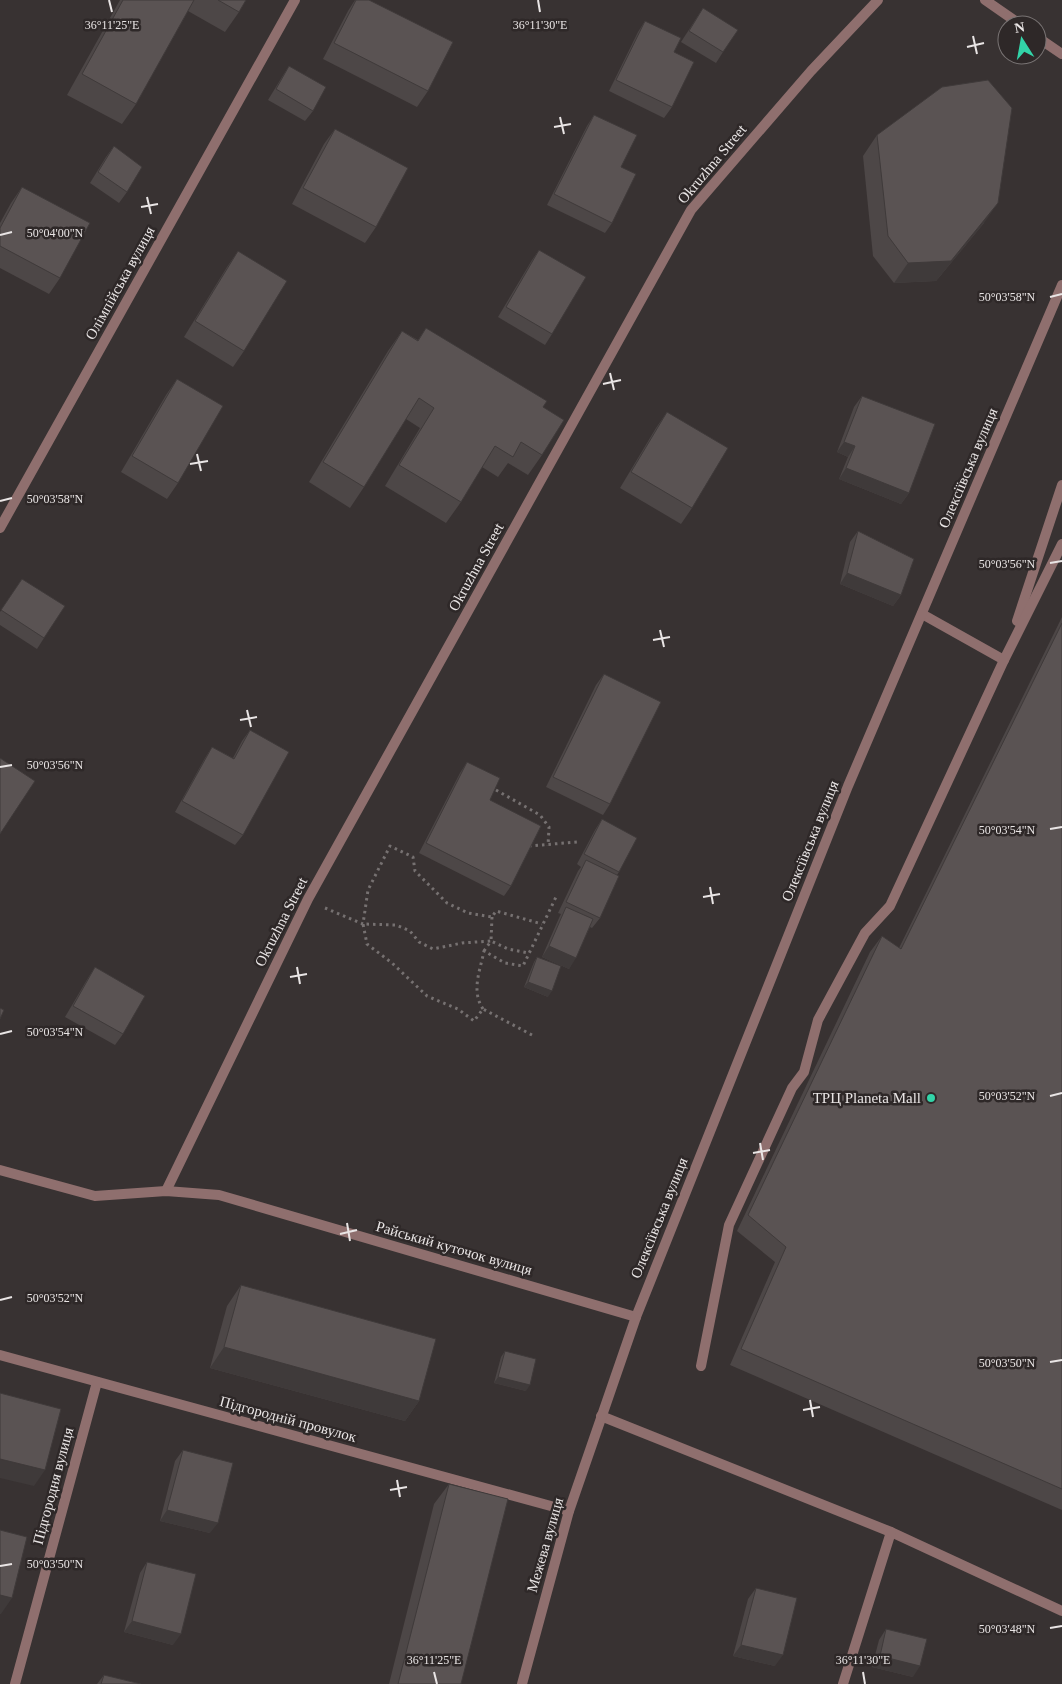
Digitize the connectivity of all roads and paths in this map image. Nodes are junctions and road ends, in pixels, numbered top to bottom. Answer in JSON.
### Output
{"nodes":[{"id":1,"x":295,"y":0,"type":"edge"},
{"id":2,"x":878,"y":0,"type":"edge"},
{"id":3,"x":985,"y":0,"type":"edge"},
{"id":4,"x":1007,"y":15,"type":"edge"},
{"id":5,"x":1047,"y":44,"type":"edge"},
{"id":6,"x":1062,"y":54,"type":"edge"},
{"id":7,"x":1062,"y":285,"type":"edge"},
{"id":8,"x":1062,"y":485,"type":"edge"},
{"id":9,"x":0,"y":528,"type":"edge"},
{"id":10,"x":1062,"y":544,"type":"edge"},
{"id":11,"x":922,"y":614,"type":"junction"},
{"id":12,"x":1004,"y":660,"type":"junction"},
{"id":13,"x":496,"y":790,"type":"edge"},
{"id":14,"x":577,"y":842,"type":"dead end"},
{"id":15,"x":529,"y":846,"type":"edge"},
{"id":16,"x":548,"y":846,"type":"junction"},
{"id":17,"x":556,"y":897,"type":"dead end"},
{"id":18,"x":308,"y":899,"type":"junction"},
{"id":19,"x":492,"y":917,"type":"junction"},
{"id":20,"x":364,"y":924,"type":"junction"},
{"id":21,"x":542,"y":924,"type":"junction"},
{"id":22,"x":491,"y":941,"type":"junction"},
{"id":23,"x":484,"y":951,"type":"junction"},
{"id":24,"x":528,"y":953,"type":"junction"},
{"id":25,"x":483,"y":1009,"type":"junction"},
{"id":26,"x":532,"y":1035,"type":"dead end"},
{"id":27,"x":0,"y":1170,"type":"edge"},
{"id":28,"x":166,"y":1191,"type":"junction"},
{"id":29,"x":636,"y":1318,"type":"junction"},
{"id":30,"x":0,"y":1355,"type":"edge"},
{"id":31,"x":701,"y":1366,"type":"dead end"},
{"id":32,"x":97,"y":1382,"type":"junction"},
{"id":33,"x":601,"y":1416,"type":"junction"},
{"id":34,"x":569,"y":1511,"type":"junction"},
{"id":35,"x":891,"y":1532,"type":"junction"},
{"id":36,"x":1062,"y":1611,"type":"edge"},
{"id":37,"x":15,"y":1684,"type":"edge"},
{"id":38,"x":522,"y":1684,"type":"edge"},
{"id":39,"x":843,"y":1684,"type":"edge"}],
"edges":[{"from":1,"to":9,"type":"street","name":"Олімпійська вулиця"},
{"from":2,"to":18,"type":"street","name":"Okruzhna Street"},
{"from":3,"to":4,"type":"street"},
{"from":5,"to":6,"type":"street"},
{"from":7,"to":11,"type":"street","name":"Олексіївська вулиця"},
{"from":8,"to":12,"type":"street"},
{"from":10,"to":12,"type":"street"},
{"from":11,"to":12,"type":"street"},
{"from":11,"to":29,"type":"street","name":"Олексіївська вулиця"},
{"from":12,"to":31,"type":"street"},
{"from":13,"to":16,"type":"path"},
{"from":14,"to":16,"type":"path"},
{"from":15,"to":16,"type":"path"},
{"from":17,"to":21,"type":"path"},
{"from":18,"to":20,"type":"path"},
{"from":18,"to":28,"type":"street","name":"Okruzhna Street"},
{"from":19,"to":20,"type":"path"},
{"from":19,"to":21,"type":"path"},
{"from":19,"to":22,"type":"path"},
{"from":20,"to":22,"type":"path"},
{"from":20,"to":25,"type":"path"},
{"from":21,"to":24,"type":"path"},
{"from":22,"to":23,"type":"path"},
{"from":22,"to":24,"type":"path"},
{"from":23,"to":24,"type":"path"},
{"from":23,"to":25,"type":"path"},
{"from":25,"to":26,"type":"path"},
{"from":27,"to":28,"type":"street","name":"Райський куточок вулиця"},
{"from":28,"to":29,"type":"street","name":"Райський куточок вулиця"},
{"from":29,"to":33,"type":"street","name":"Олексіївська вулиця"},
{"from":30,"to":32,"type":"street","name":"Підгородній провулок"},
{"from":32,"to":34,"type":"street","name":"Підгородній провулок"},
{"from":32,"to":37,"type":"street","name":"Підгородня вулиця"},
{"from":33,"to":34,"type":"street","name":"Межева вулиця"},
{"from":33,"to":35,"type":"street"},
{"from":34,"to":38,"type":"street","name":"Межева вулиця"},
{"from":35,"to":36,"type":"street"},
{"from":35,"to":39,"type":"street"}]}
